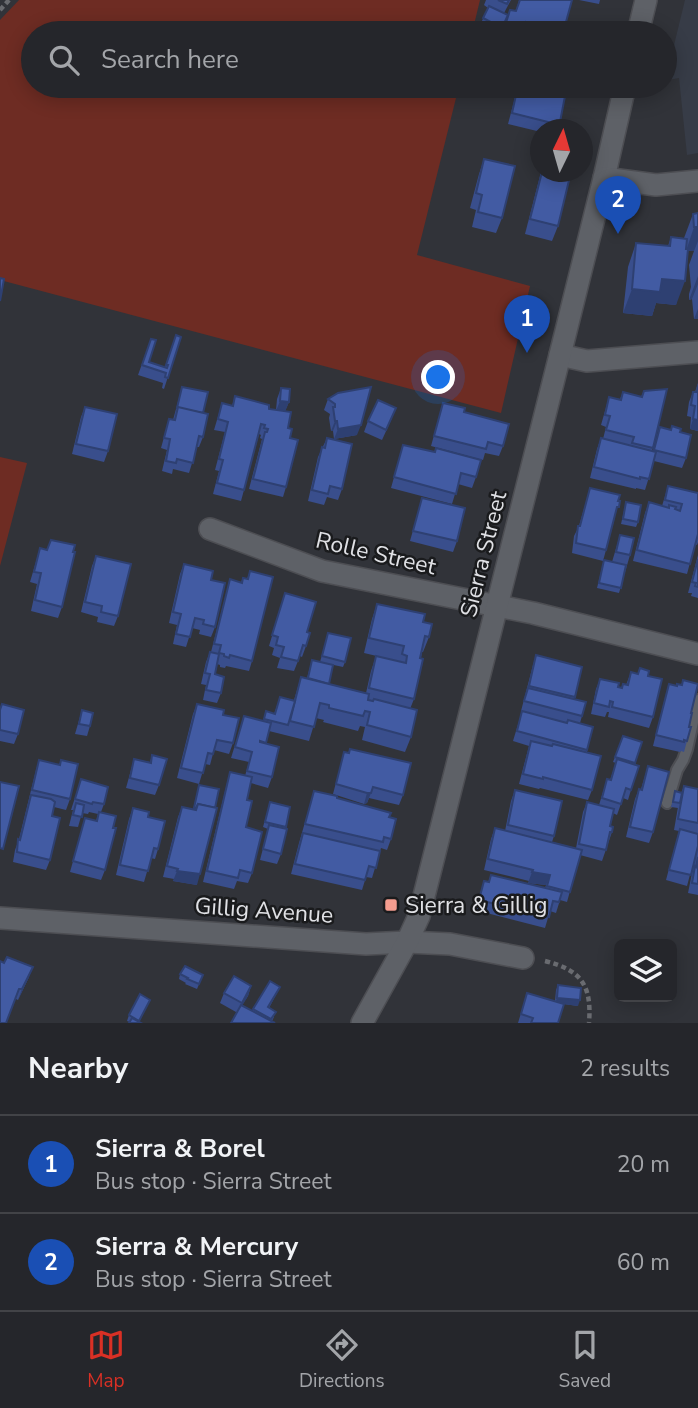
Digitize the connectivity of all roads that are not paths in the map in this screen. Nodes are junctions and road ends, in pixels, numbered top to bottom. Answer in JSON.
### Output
{"nodes":[{"id":1,"x":646,"y":0,"type":"edge"},
{"id":2,"x":641,"y":21,"type":"edge"},
{"id":3,"x":622,"y":98,"type":"edge"},
{"id":4,"x":604,"y":178,"type":"junction"},
{"id":5,"x":698,"y":181,"type":"edge"},
{"id":6,"x":698,"y":352,"type":"edge"},
{"id":7,"x":561,"y":355,"type":"junction"},
{"id":8,"x":210,"y":529,"type":"dead end"},
{"id":9,"x":497,"y":606,"type":"junction"},
{"id":10,"x":698,"y":654,"type":"edge"},
{"id":11,"x":698,"y":700,"type":"edge"},
{"id":12,"x":667,"y":803,"type":"edge"},
{"id":13,"x":0,"y":918,"type":"edge"},
{"id":14,"x":407,"y":942,"type":"junction"},
{"id":15,"x":523,"y":958,"type":"road end"},
{"id":16,"x":362,"y":1023,"type":"edge"}],
"edges":[{"from":1,"to":2,"type":"street"},
{"from":3,"to":4,"type":"street","name":"Sierra Street"},
{"from":4,"to":5,"type":"street"},
{"from":4,"to":7,"type":"street","name":"Sierra Street"},
{"from":6,"to":7,"type":"street"},
{"from":7,"to":9,"type":"street","name":"Sierra Street"},
{"from":8,"to":9,"type":"street","name":"Rolle Street"},
{"from":9,"to":10,"type":"street","name":"Rolle Street"},
{"from":9,"to":14,"type":"street","name":"Sierra Street"},
{"from":11,"to":12,"type":"lane"},
{"from":13,"to":14,"type":"street","name":"Gillig Avenue"},
{"from":14,"to":15,"type":"street","name":"Gillig Avenue"},
{"from":14,"to":16,"type":"street","name":"Sierra Street"}]}
